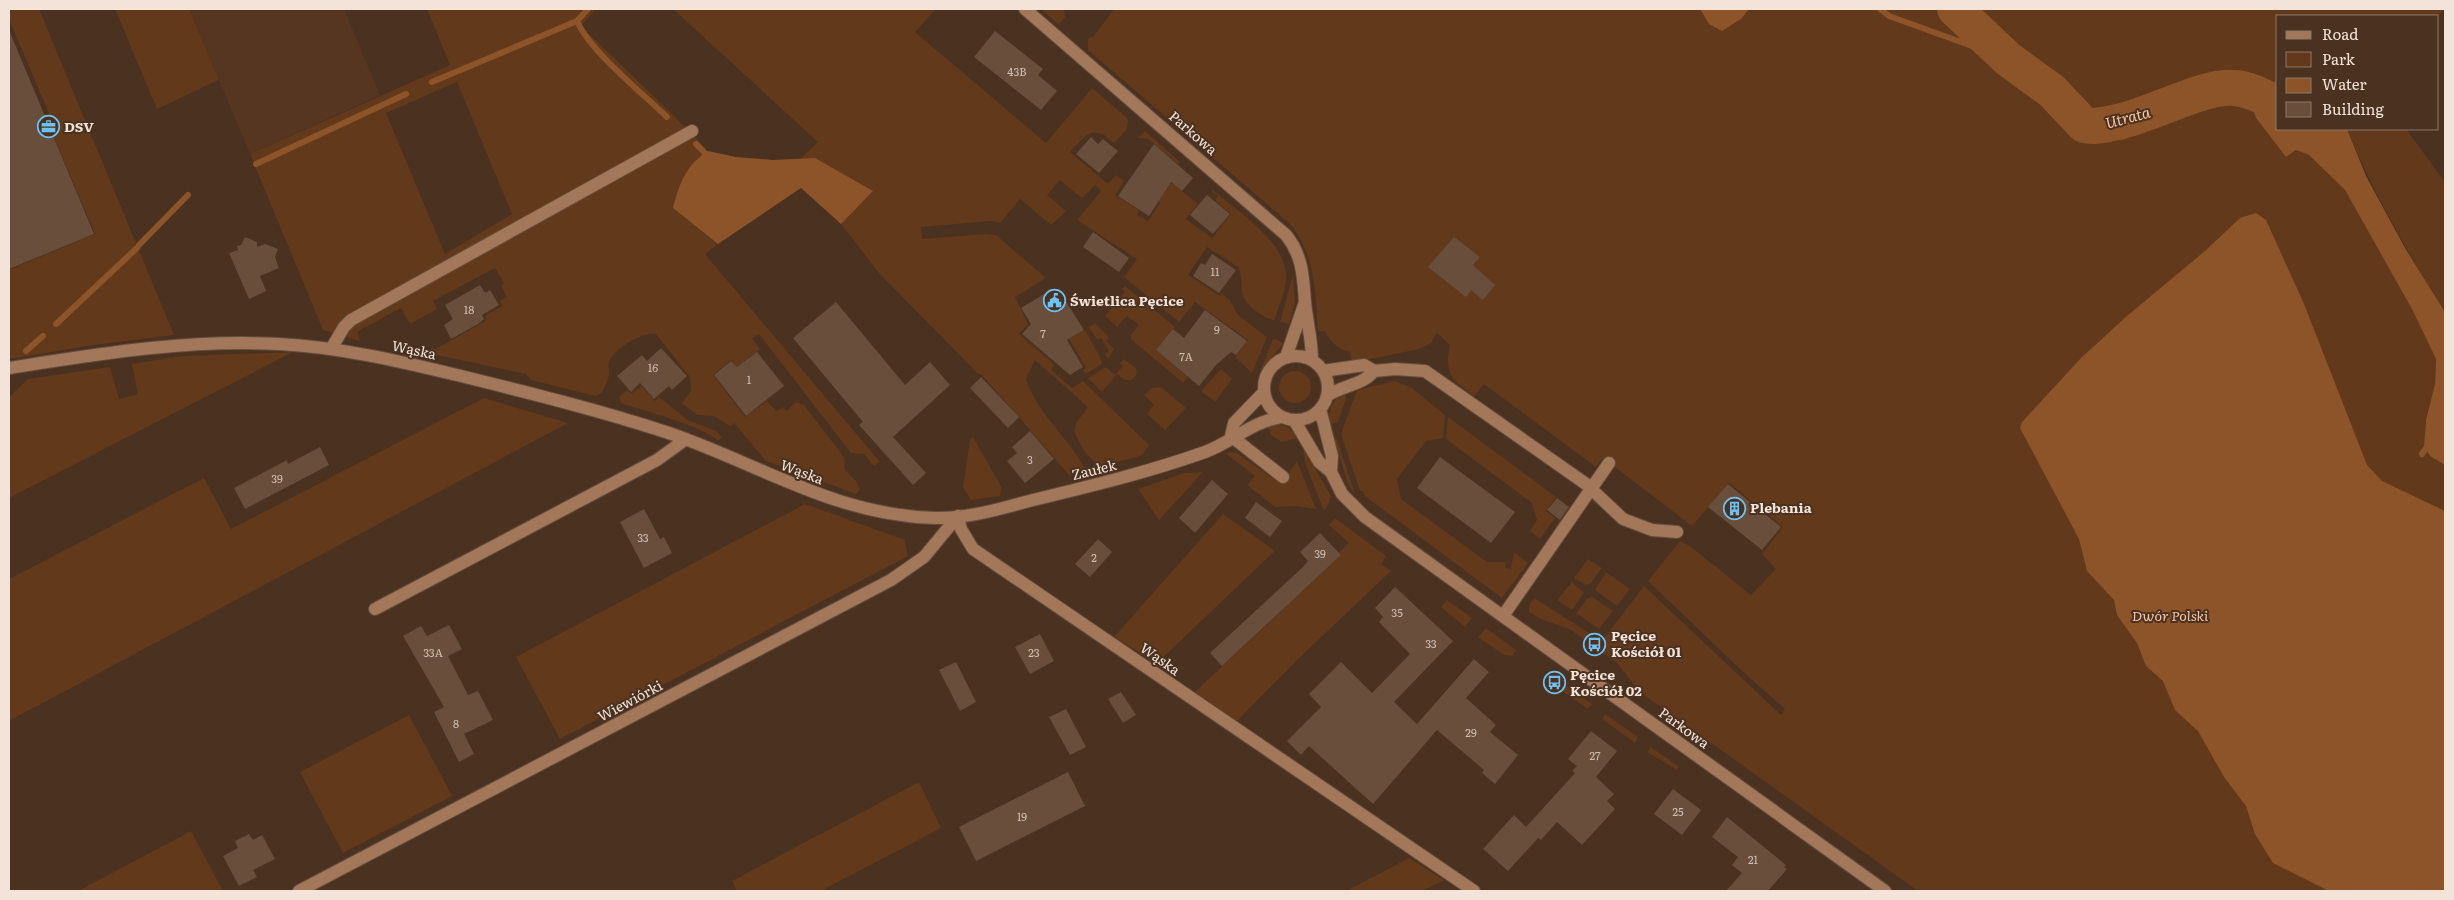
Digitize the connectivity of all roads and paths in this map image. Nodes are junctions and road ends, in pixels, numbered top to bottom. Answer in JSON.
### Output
{"nodes":[{"id":1,"x":1025,"y":9,"type":"edge"},
{"id":2,"x":692,"y":131,"type":"dead end"},
{"id":3,"x":1305,"y":302,"type":"junction"},
{"id":4,"x":331,"y":349,"type":"junction"},
{"id":5,"x":1286,"y":357,"type":"junction"},
{"id":6,"x":1312,"y":360,"type":"junction"},
{"id":7,"x":9,"y":369,"type":"edge"},
{"id":8,"x":1323,"y":371,"type":"junction"},
{"id":9,"x":1374,"y":372,"type":"junction"},
{"id":10,"x":1264,"y":392,"type":"junction"},
{"id":11,"x":1327,"y":396,"type":"junction"},
{"id":12,"x":1320,"y":409,"type":"junction"},
{"id":13,"x":1288,"y":418,"type":"junction"},
{"id":14,"x":1232,"y":436,"type":"junction"},
{"id":15,"x":686,"y":439,"type":"junction"},
{"id":16,"x":1609,"y":463,"type":"dead end"},
{"id":17,"x":1331,"y":472,"type":"junction"},
{"id":18,"x":1283,"y":476,"type":"dead end"},
{"id":19,"x":1592,"y":490,"type":"junction"},
{"id":20,"x":958,"y":516,"type":"junction"},
{"id":21,"x":1677,"y":532,"type":"dead end"},
{"id":22,"x":376,"y":609,"type":"dead end"},
{"id":23,"x":1503,"y":616,"type":"junction"},
{"id":24,"x":299,"y":891,"type":"edge"},
{"id":25,"x":1474,"y":891,"type":"edge"},
{"id":26,"x":1885,"y":891,"type":"edge"}],
"edges":[{"from":1,"to":3,"type":"street","name":"Parkowa"},
{"from":2,"to":4,"type":"street"},
{"from":3,"to":5,"type":"street","name":"Parkowa"},
{"from":3,"to":6,"type":"street","name":"Parkowa"},
{"from":4,"to":7,"type":"street","name":"Wąska"},
{"from":4,"to":15,"type":"street","name":"Wąska"},
{"from":5,"to":6,"type":"street"},
{"from":5,"to":10,"type":"street"},
{"from":6,"to":8,"type":"street"},
{"from":8,"to":9,"type":"street"},
{"from":8,"to":11,"type":"street"},
{"from":9,"to":11,"type":"street"},
{"from":9,"to":19,"type":"street"},
{"from":10,"to":13,"type":"street"},
{"from":10,"to":14,"type":"street"},
{"from":11,"to":12,"type":"street"},
{"from":12,"to":13,"type":"street"},
{"from":12,"to":17,"type":"street","name":"Parkowa"},
{"from":13,"to":14,"type":"street","name":"Zaułek"},
{"from":13,"to":17,"type":"street","name":"Parkowa"},
{"from":14,"to":18,"type":"street"},
{"from":14,"to":20,"type":"street","name":"Zaułek"},
{"from":15,"to":20,"type":"street","name":"Wąska"},
{"from":15,"to":22,"type":"street"},
{"from":16,"to":19,"type":"street"},
{"from":17,"to":23,"type":"street","name":"Parkowa"},
{"from":19,"to":21,"type":"street"},
{"from":19,"to":23,"type":"street"},
{"from":20,"to":24,"type":"street","name":"Wiewiórki"},
{"from":20,"to":25,"type":"street","name":"Wąska"},
{"from":23,"to":26,"type":"street","name":"Parkowa"}]}
